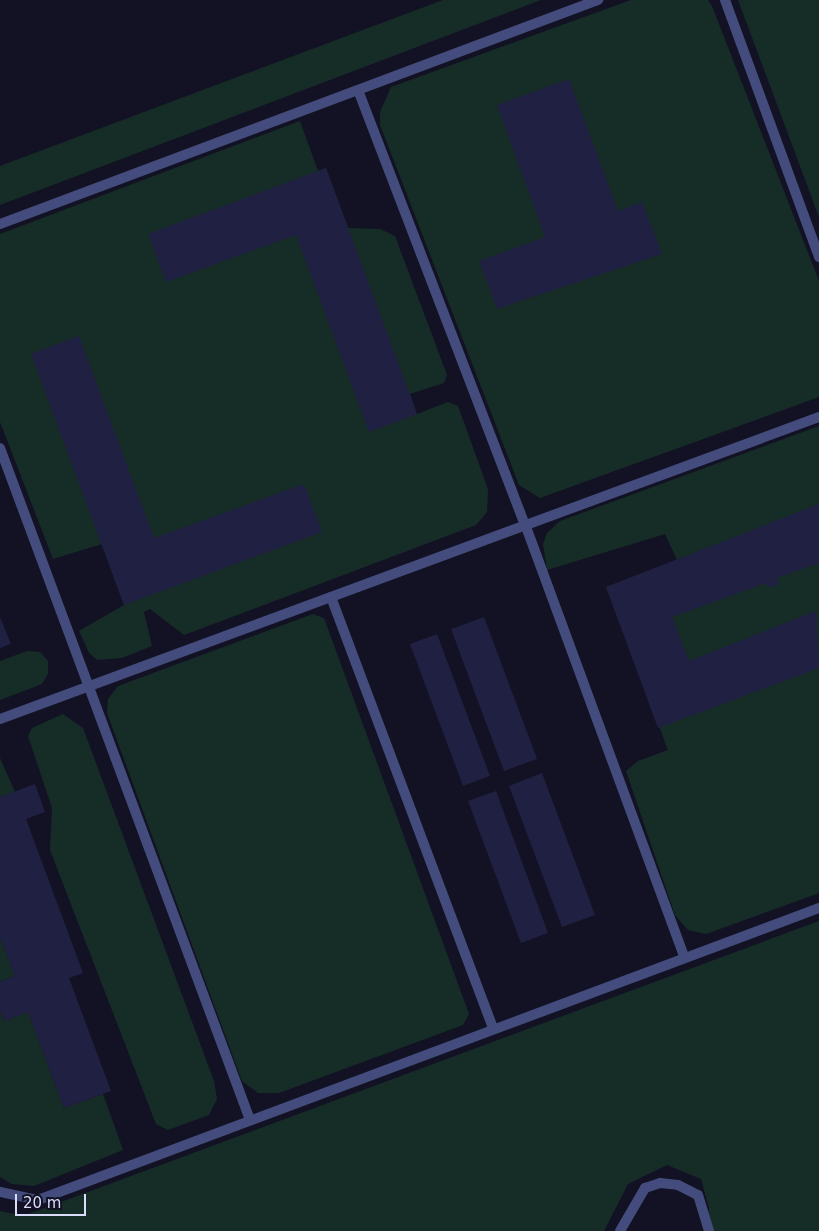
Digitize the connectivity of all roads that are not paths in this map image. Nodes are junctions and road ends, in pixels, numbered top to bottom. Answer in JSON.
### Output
{"nodes":[{"id":1,"x":598,"y":0,"type":"edge"},
{"id":2,"x":725,"y":0,"type":"edge"},
{"id":3,"x":358,"y":90,"type":"junction"},
{"id":4,"x":0,"y":224,"type":"edge"},
{"id":5,"x":819,"y":257,"type":"edge"},
{"id":6,"x":819,"y":417,"type":"edge"},
{"id":7,"x":0,"y":448,"type":"edge"},
{"id":8,"x":525,"y":524,"type":"junction"},
{"id":9,"x":331,"y":597,"type":"junction"},
{"id":10,"x":89,"y":687,"type":"junction"},
{"id":11,"x":0,"y":719,"type":"edge"},
{"id":12,"x":819,"y":908,"type":"edge"},
{"id":13,"x":684,"y":957,"type":"junction"},
{"id":14,"x":493,"y":1028,"type":"junction"},
{"id":15,"x":250,"y":1120,"type":"junction"},
{"id":16,"x":0,"y":1192,"type":"edge"},
{"id":17,"x":620,"y":1231,"type":"edge"},
{"id":18,"x":709,"y":1231,"type":"edge"}],
"edges":[{"from":1,"to":3,"type":"lane"},
{"from":2,"to":5,"type":"lane"},
{"from":3,"to":4,"type":"lane"},
{"from":3,"to":8,"type":"lane"},
{"from":6,"to":8,"type":"lane"},
{"from":7,"to":10,"type":"lane"},
{"from":8,"to":9,"type":"lane"},
{"from":8,"to":13,"type":"lane"},
{"from":9,"to":10,"type":"lane"},
{"from":9,"to":14,"type":"lane"},
{"from":10,"to":11,"type":"lane"},
{"from":10,"to":15,"type":"lane"},
{"from":12,"to":13,"type":"lane"},
{"from":13,"to":14,"type":"lane"},
{"from":14,"to":15,"type":"lane"},
{"from":15,"to":16,"type":"lane"},
{"from":17,"to":18,"type":"lane"}]}
